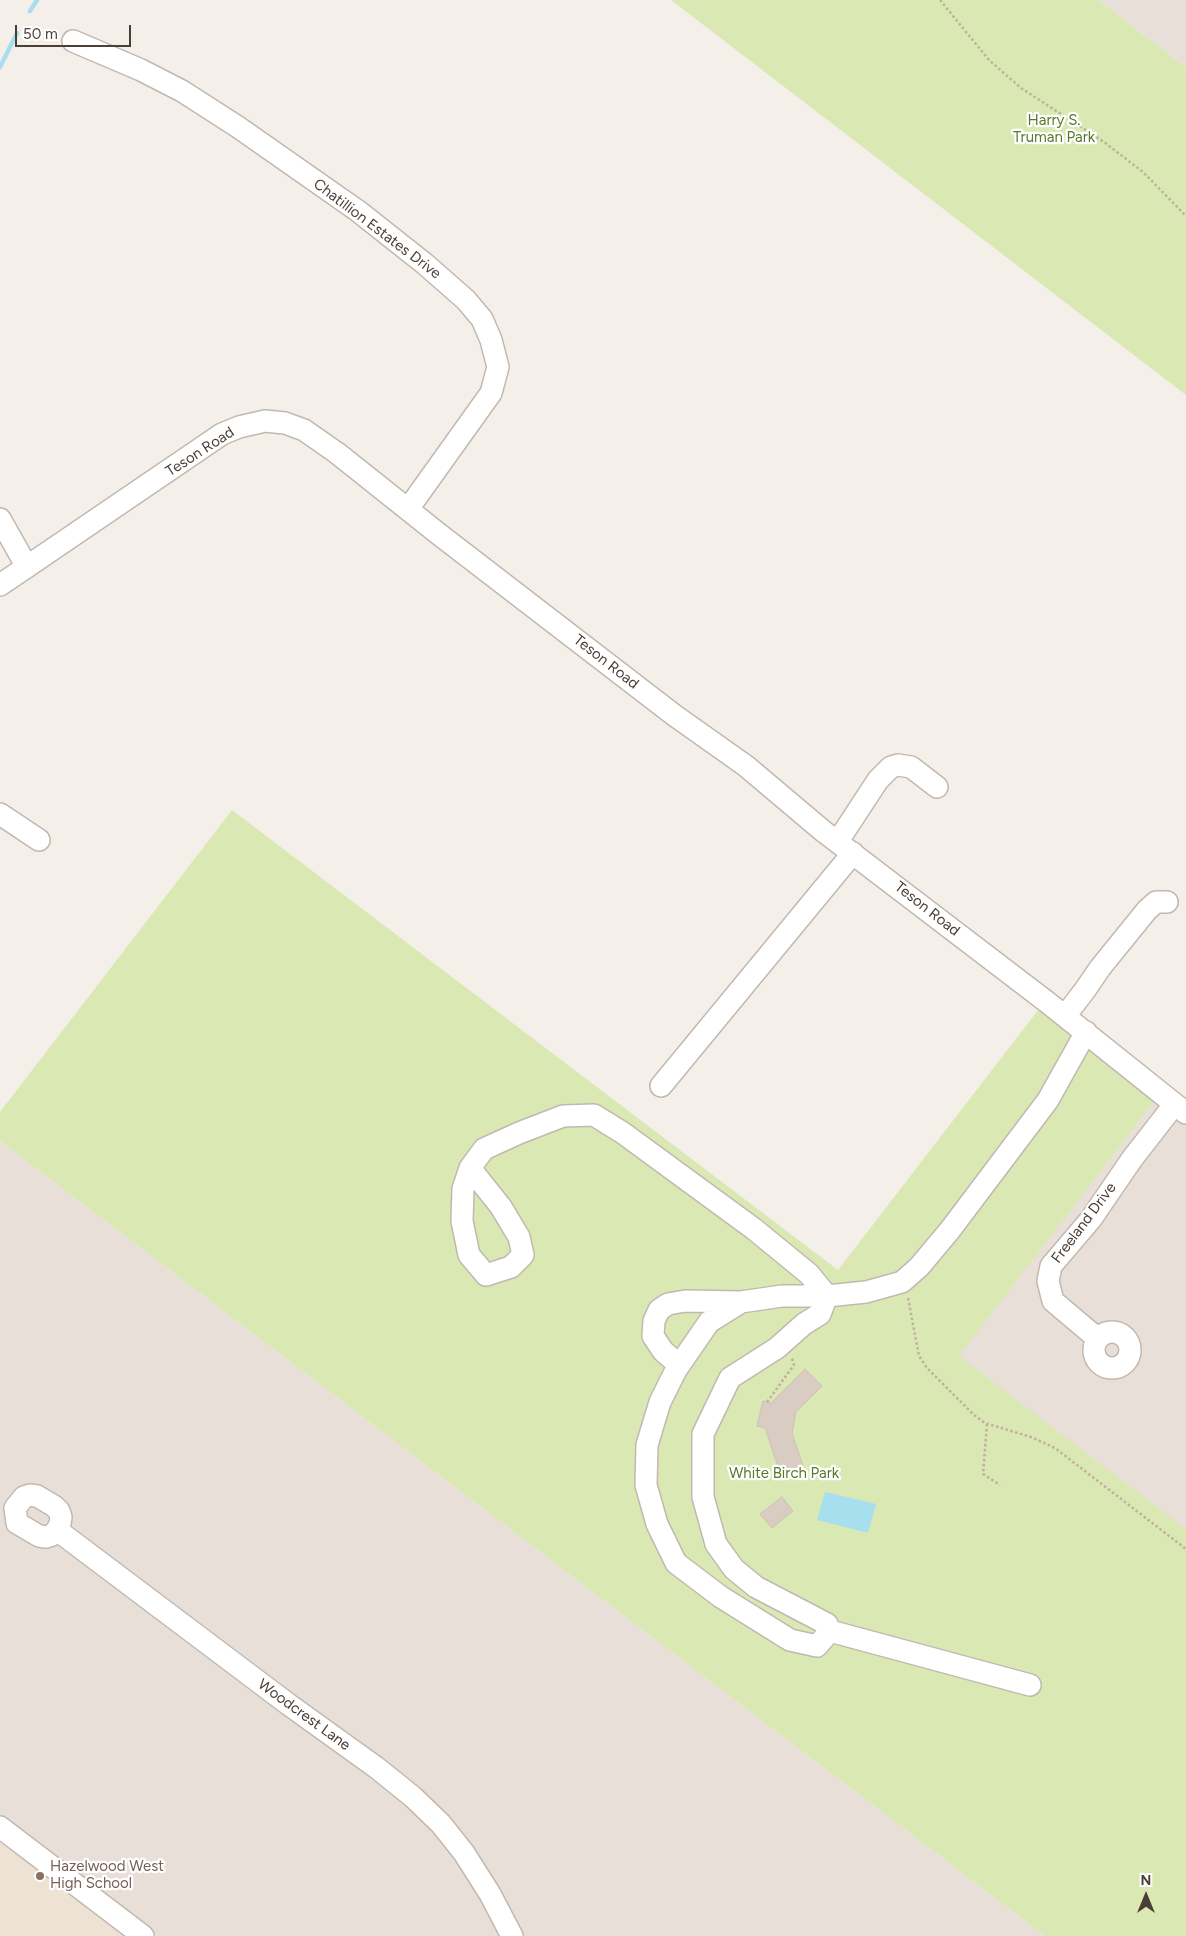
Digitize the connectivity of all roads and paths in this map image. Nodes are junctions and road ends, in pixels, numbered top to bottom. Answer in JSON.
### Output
{"nodes":[{"id":1,"x":940,"y":0,"type":"edge"},
{"id":2,"x":73,"y":41,"type":"dead end"},
{"id":3,"x":1186,"y":216,"type":"edge"},
{"id":4,"x":408,"y":509,"type":"junction"},
{"id":5,"x":0,"y":519,"type":"edge"},
{"id":6,"x":26,"y":567,"type":"junction"},
{"id":7,"x":0,"y":585,"type":"edge"},
{"id":8,"x":937,"y":787,"type":"dead end"},
{"id":9,"x":0,"y":814,"type":"edge"},
{"id":10,"x":39,"y":840,"type":"dead end"},
{"id":11,"x":845,"y":847,"type":"junction"},
{"id":12,"x":1167,"y":902,"type":"dead end"},
{"id":13,"x":1065,"y":1016,"type":"junction"},
{"id":14,"x":1086,"y":1032,"type":"junction"},
{"id":15,"x":660,"y":1086,"type":"dead end"},
{"id":16,"x":1180,"y":1109,"type":"edge"},
{"id":17,"x":470,"y":1168,"type":"dead end"},
{"id":18,"x":906,"y":1292,"type":"dead end"},
{"id":19,"x":827,"y":1296,"type":"junction"},
{"id":20,"x":741,"y":1302,"type":"junction"},
{"id":21,"x":1098,"y":1339,"type":"dead end"},
{"id":22,"x":792,"y":1356,"type":"dead end"},
{"id":23,"x":680,"y":1365,"type":"junction"},
{"id":24,"x":767,"y":1402,"type":"dead end"},
{"id":25,"x":987,"y":1424,"type":"junction"},
{"id":26,"x":1000,"y":1485,"type":"dead end"},
{"id":27,"x":57,"y":1530,"type":"dead end"},
{"id":28,"x":1186,"y":1549,"type":"edge"},
{"id":29,"x":830,"y":1631,"type":"junction"},
{"id":30,"x":1030,"y":1685,"type":"dead end"},
{"id":31,"x":0,"y":1827,"type":"edge"},
{"id":32,"x":143,"y":1936,"type":"edge"},
{"id":33,"x":512,"y":1936,"type":"edge"}],
"edges":[{"from":1,"to":3,"type":"path"},
{"from":2,"to":4,"type":"street","name":"Chatillion Estates Drive"},
{"from":4,"to":6,"type":"street","name":"Teson Road"},
{"from":4,"to":11,"type":"street","name":"Teson Road"},
{"from":5,"to":6,"type":"street"},
{"from":6,"to":7,"type":"street","name":"Teson Road"},
{"from":8,"to":11,"type":"street"},
{"from":9,"to":10,"type":"street"},
{"from":11,"to":13,"type":"street","name":"Teson Road"},
{"from":11,"to":15,"type":"street"},
{"from":12,"to":13,"type":"street"},
{"from":13,"to":14,"type":"street","name":"Teson Road"},
{"from":14,"to":16,"type":"street","name":"Teson Road"},
{"from":14,"to":19,"type":"street"},
{"from":16,"to":21,"type":"street","name":"Freeland Drive"},
{"from":17,"to":19,"type":"street"},
{"from":18,"to":25,"type":"path"},
{"from":19,"to":20,"type":"street"},
{"from":19,"to":29,"type":"street"},
{"from":20,"to":23,"type":"street"},
{"from":20,"to":23,"type":"street"},
{"from":22,"to":24,"type":"path"},
{"from":23,"to":29,"type":"street"},
{"from":25,"to":26,"type":"path"},
{"from":25,"to":28,"type":"path"},
{"from":27,"to":33,"type":"street","name":"Woodcrest Lane"},
{"from":29,"to":30,"type":"street"},
{"from":31,"to":32,"type":"street"}]}
